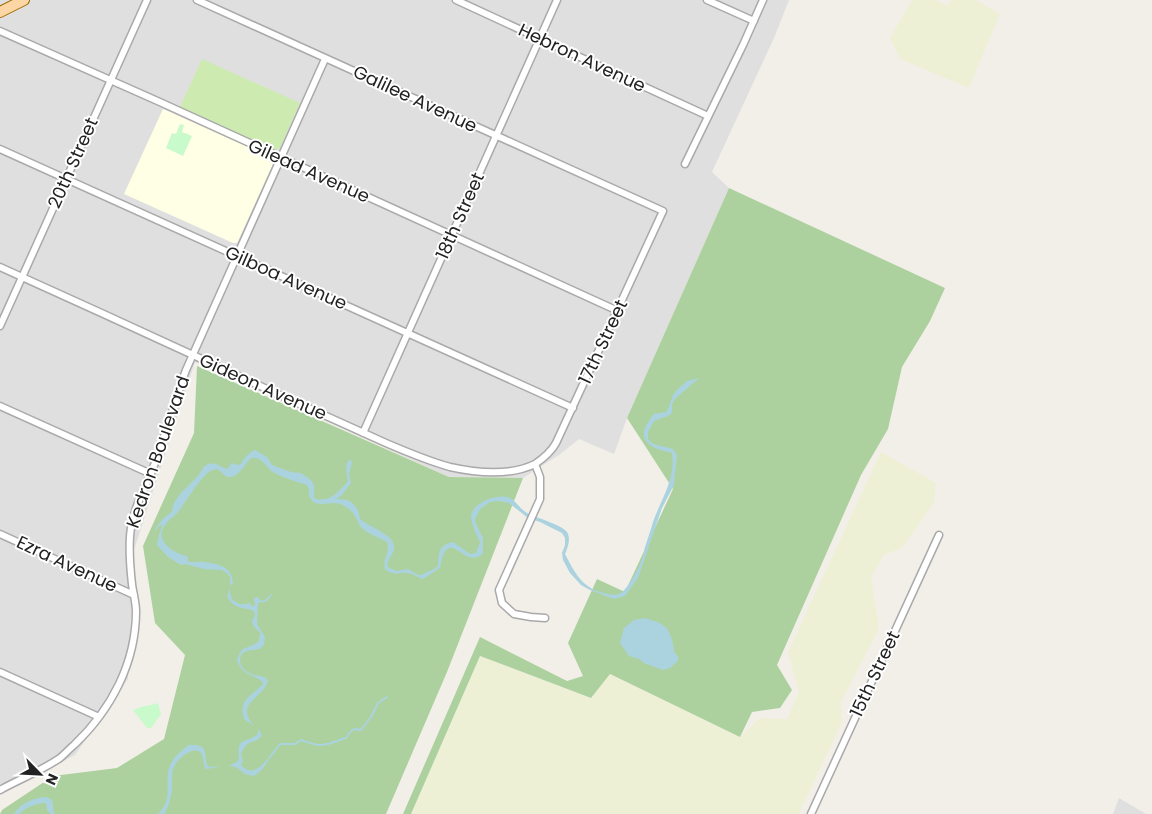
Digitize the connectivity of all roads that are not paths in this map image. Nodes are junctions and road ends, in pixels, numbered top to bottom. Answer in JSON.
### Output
{"nodes":[{"id":1,"x":24,"y":0,"type":"edge"},
{"id":2,"x":147,"y":0,"type":"edge"},
{"id":3,"x":196,"y":0,"type":"edge"},
{"id":4,"x":456,"y":0,"type":"edge"},
{"id":5,"x":557,"y":0,"type":"edge"},
{"id":6,"x":707,"y":0,"type":"edge"},
{"id":7,"x":763,"y":0,"type":"edge"},
{"id":8,"x":0,"y":12,"type":"edge"},
{"id":9,"x":754,"y":21,"type":"junction"},
{"id":10,"x":0,"y":31,"type":"edge"},
{"id":11,"x":540,"y":39,"type":"junction"},
{"id":12,"x":325,"y":58,"type":"junction"},
{"id":13,"x":110,"y":81,"type":"junction"},
{"id":14,"x":708,"y":116,"type":"junction"},
{"id":15,"x":496,"y":136,"type":"junction"},
{"id":16,"x":0,"y":148,"type":"edge"},
{"id":17,"x":281,"y":158,"type":"junction"},
{"id":18,"x":685,"y":164,"type":"dead end"},
{"id":19,"x":66,"y":178,"type":"junction"},
{"id":20,"x":633,"y":198,"type":"joint"},
{"id":21,"x":452,"y":235,"type":"junction"},
{"id":22,"x":237,"y":256,"type":"junction"},
{"id":23,"x":0,"y":267,"type":"edge"},
{"id":24,"x":22,"y":277,"type":"junction"},
{"id":25,"x":618,"y":311,"type":"junction"},
{"id":26,"x":0,"y":326,"type":"edge"},
{"id":27,"x":407,"y":333,"type":"junction"},
{"id":28,"x":193,"y":355,"type":"junction"},
{"id":29,"x":0,"y":406,"type":"edge"},
{"id":30,"x":573,"y":408,"type":"junction"},
{"id":31,"x":363,"y":433,"type":"junction"},
{"id":32,"x":535,"y":464,"type":"junction"},
{"id":33,"x":150,"y":474,"type":"junction"},
{"id":34,"x":0,"y":534,"type":"edge"},
{"id":35,"x":939,"y":535,"type":"dead end"},
{"id":36,"x":134,"y":595,"type":"junction"},
{"id":37,"x":545,"y":618,"type":"dead end"},
{"id":38,"x":0,"y":672,"type":"edge"},
{"id":39,"x":99,"y":717,"type":"junction"},
{"id":40,"x":0,"y":790,"type":"edge"},
{"id":41,"x":811,"y":814,"type":"edge"}],
"edges":[{"from":1,"to":8,"type":"main road"},
{"from":2,"to":13,"type":"street","name":"20th Street"},
{"from":3,"to":12,"type":"street","name":"Galilee Avenue"},
{"from":4,"to":11,"type":"street","name":"Hebron Avenue"},
{"from":5,"to":11,"type":"street","name":"18th Street"},
{"from":6,"to":9,"type":"street"},
{"from":7,"to":9,"type":"street"},
{"from":9,"to":14,"type":"street"},
{"from":10,"to":13,"type":"street","name":"Gilead Avenue"},
{"from":11,"to":14,"type":"street","name":"Hebron Avenue"},
{"from":11,"to":15,"type":"street","name":"18th Street"},
{"from":12,"to":15,"type":"street","name":"Galilee Avenue"},
{"from":12,"to":17,"type":"street","name":"Kedron Boulevard"},
{"from":13,"to":17,"type":"street","name":"Gilead Avenue"},
{"from":13,"to":19,"type":"street","name":"20th Street"},
{"from":14,"to":18,"type":"street"},
{"from":15,"to":20,"type":"street","name":"Galilee Avenue"},
{"from":15,"to":21,"type":"street","name":"18th Street"},
{"from":16,"to":19,"type":"street","name":"Gilboa Avenue"},
{"from":17,"to":21,"type":"street","name":"Gilead Avenue"},
{"from":17,"to":22,"type":"street","name":"Kedron Boulevard"},
{"from":19,"to":22,"type":"street","name":"Gilboa Avenue"},
{"from":19,"to":24,"type":"street","name":"20th Street"},
{"from":20,"to":25,"type":"street","name":"17th Street"},
{"from":21,"to":25,"type":"street","name":"Gilead Avenue"},
{"from":21,"to":27,"type":"street","name":"18th Street"},
{"from":22,"to":27,"type":"street","name":"Gilboa Avenue"},
{"from":22,"to":28,"type":"street","name":"Kedron Boulevard"},
{"from":23,"to":24,"type":"street","name":"Gideon Avenue"},
{"from":24,"to":26,"type":"street","name":"20th Street"},
{"from":24,"to":28,"type":"street","name":"Gideon Avenue"},
{"from":25,"to":30,"type":"street","name":"17th Street"},
{"from":27,"to":30,"type":"street","name":"Gilboa Avenue"},
{"from":27,"to":31,"type":"street","name":"18th Street"},
{"from":28,"to":31,"type":"street","name":"Gideon Avenue"},
{"from":28,"to":33,"type":"street","name":"Kedron Boulevard"},
{"from":29,"to":33,"type":"street"},
{"from":30,"to":32,"type":"street","name":"17th Street"},
{"from":31,"to":32,"type":"street","name":"Gideon Avenue"},
{"from":32,"to":37,"type":"street"},
{"from":33,"to":36,"type":"street","name":"Kedron Boulevard"},
{"from":34,"to":36,"type":"street","name":"Ezra Avenue"},
{"from":35,"to":41,"type":"street","name":"15th Street"},
{"from":36,"to":39,"type":"street","name":"Kedron Boulevard"},
{"from":38,"to":39,"type":"street"},
{"from":39,"to":40,"type":"street","name":"Kedron Boulevard"}]}
